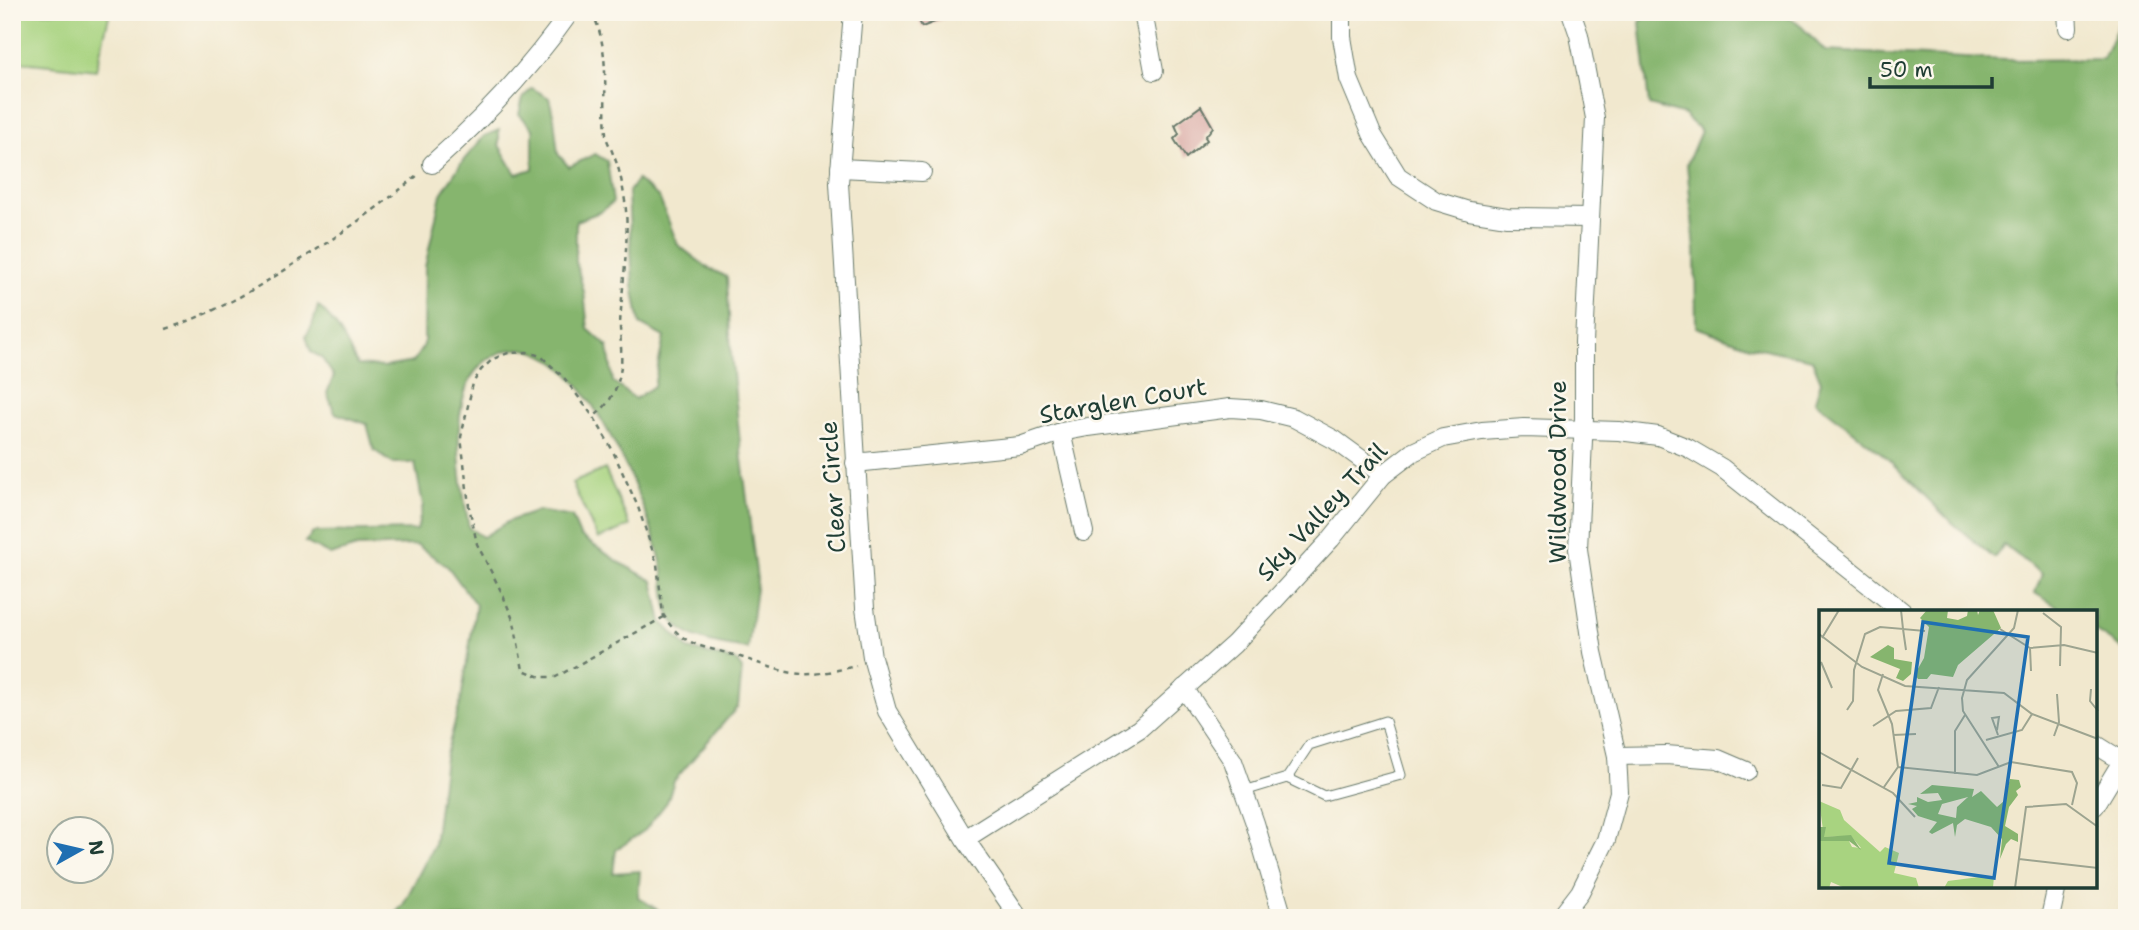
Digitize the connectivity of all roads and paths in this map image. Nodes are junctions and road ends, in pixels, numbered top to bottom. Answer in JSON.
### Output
{"nodes":[{"id":1,"x":570,"y":12,"type":"edge"},
{"id":2,"x":592,"y":12,"type":"edge"},
{"id":3,"x":853,"y":12,"type":"edge"},
{"id":4,"x":1143,"y":12,"type":"edge"},
{"id":5,"x":1342,"y":12,"type":"edge"},
{"id":6,"x":1571,"y":12,"type":"edge"},
{"id":7,"x":1154,"y":71,"type":"dead end"},
{"id":8,"x":432,"y":164,"type":"joint"},
{"id":9,"x":840,"y":168,"type":"junction"},
{"id":10,"x":922,"y":172,"type":"dead end"},
{"id":11,"x":1590,"y":218,"type":"junction"},
{"id":12,"x":166,"y":329,"type":"dead end"},
{"id":13,"x":593,"y":417,"type":"junction"},
{"id":14,"x":1583,"y":430,"type":"junction"},
{"id":15,"x":1061,"y":432,"type":"junction"},
{"id":16,"x":855,"y":463,"type":"junction"},
{"id":17,"x":1383,"y":475,"type":"junction"},
{"id":18,"x":1084,"y":532,"type":"dead end"},
{"id":19,"x":1902,"y":610,"type":"edge"},
{"id":20,"x":664,"y":617,"type":"junction"},
{"id":21,"x":859,"y":665,"type":"dead end"},
{"id":22,"x":1184,"y":688,"type":"junction"},
{"id":23,"x":2097,"y":745,"type":"edge"},
{"id":24,"x":1617,"y":756,"type":"junction"},
{"id":25,"x":2125,"y":759,"type":"edge"},
{"id":26,"x":1746,"y":771,"type":"dead end"},
{"id":27,"x":1287,"y":778,"type":"junction"},
{"id":28,"x":1244,"y":791,"type":"junction"},
{"id":29,"x":2097,"y":803,"type":"edge"},
{"id":30,"x":965,"y":839,"type":"junction"},
{"id":31,"x":2057,"y":888,"type":"edge"},
{"id":32,"x":1018,"y":918,"type":"edge"},
{"id":33,"x":1283,"y":918,"type":"edge"},
{"id":34,"x":1560,"y":918,"type":"edge"},
{"id":35,"x":2050,"y":918,"type":"edge"}],
"edges":[{"from":1,"to":8,"type":"street"},
{"from":2,"to":13,"type":"path"},
{"from":3,"to":9,"type":"street","name":"Clear Circle"},
{"from":4,"to":7,"type":"street"},
{"from":5,"to":11,"type":"street"},
{"from":6,"to":11,"type":"street","name":"Wildwood Drive"},
{"from":8,"to":12,"type":"path"},
{"from":9,"to":10,"type":"street"},
{"from":9,"to":16,"type":"street","name":"Clear Circle"},
{"from":11,"to":14,"type":"street","name":"Wildwood Drive"},
{"from":13,"to":20,"type":"path"},
{"from":13,"to":20,"type":"path"},
{"from":14,"to":17,"type":"street","name":"Sky Valley Trail"},
{"from":14,"to":19,"type":"street","name":"Sky Valley Trail"},
{"from":14,"to":24,"type":"street","name":"Wildwood Drive"},
{"from":15,"to":16,"type":"street","name":"Starglen Court"},
{"from":15,"to":17,"type":"street","name":"Starglen Court"},
{"from":15,"to":18,"type":"street"},
{"from":16,"to":30,"type":"street","name":"Clear Circle"},
{"from":17,"to":22,"type":"street","name":"Sky Valley Trail"},
{"from":20,"to":21,"type":"path"},
{"from":22,"to":28,"type":"street"},
{"from":22,"to":30,"type":"street","name":"Sky Valley Trail"},
{"from":23,"to":25,"type":"street"},
{"from":24,"to":26,"type":"street"},
{"from":24,"to":34,"type":"street","name":"Wildwood Drive"},
{"from":25,"to":29,"type":"street"},
{"from":27,"to":27,"type":"lane"},
{"from":27,"to":28,"type":"lane"},
{"from":28,"to":33,"type":"street"},
{"from":30,"to":32,"type":"street","name":"Clear Circle"},
{"from":31,"to":35,"type":"street"}]}
